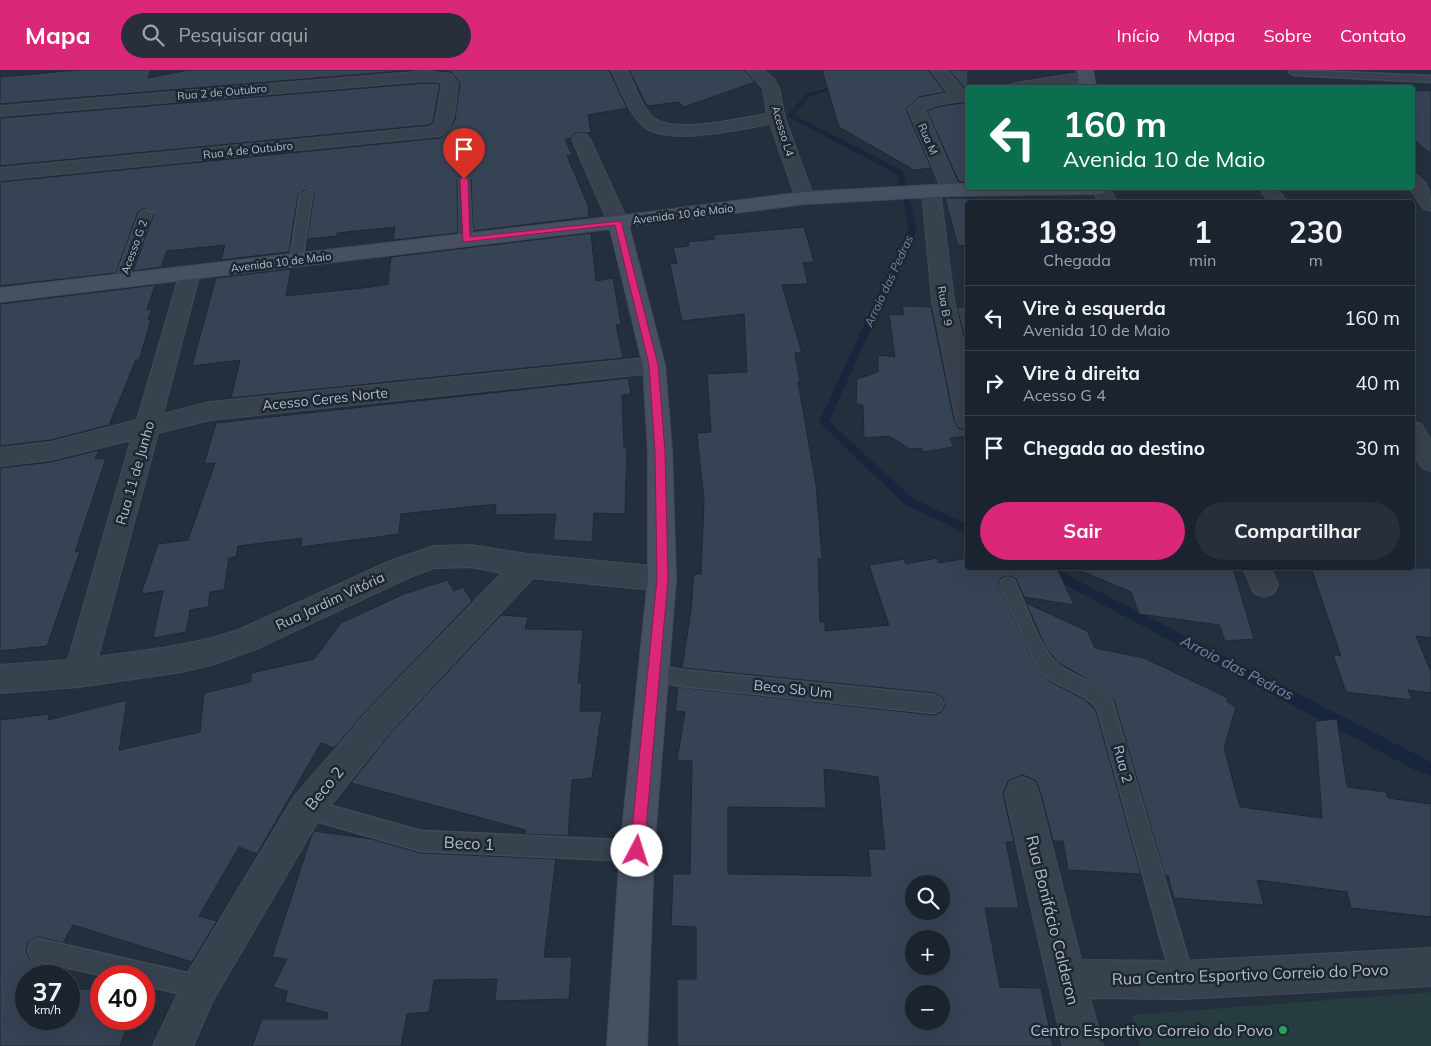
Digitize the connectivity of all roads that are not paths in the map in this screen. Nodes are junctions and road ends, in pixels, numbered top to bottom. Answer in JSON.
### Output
{"nodes":[{"id":1,"x":619,"y":70,"type":"edge"},
{"id":2,"x":754,"y":70,"type":"edge"},
{"id":3,"x":938,"y":70,"type":"edge"},
{"id":4,"x":1294,"y":72,"type":"dead end"},
{"id":5,"x":444,"y":77,"type":"joint"},
{"id":6,"x":1086,"y":78,"type":"edge"},
{"id":7,"x":1431,"y":79,"type":"edge"},
{"id":8,"x":1037,"y":85,"type":"edge"},
{"id":9,"x":964,"y":95,"type":"edge"},
{"id":10,"x":0,"y":111,"type":"edge"},
{"id":11,"x":776,"y":118,"type":"junction"},
{"id":12,"x":581,"y":139,"type":"dead end"},
{"id":13,"x":1416,"y":171,"type":"edge"},
{"id":14,"x":0,"y":174,"type":"edge"},
{"id":15,"x":464,"y":179,"type":"dead end"},
{"id":16,"x":989,"y":190,"type":"edge"},
{"id":17,"x":933,"y":191,"type":"junction"},
{"id":18,"x":306,"y":195,"type":"dead end"},
{"id":19,"x":805,"y":198,"type":"junction"},
{"id":20,"x":1431,"y":205,"type":"edge"},
{"id":21,"x":146,"y":213,"type":"dead end"},
{"id":22,"x":618,"y":222,"type":"junction"},
{"id":23,"x":466,"y":240,"type":"junction"},
{"id":24,"x":296,"y":260,"type":"junction"},
{"id":25,"x":190,"y":273,"type":"junction"},
{"id":26,"x":121,"y":281,"type":"junction"},
{"id":27,"x":0,"y":295,"type":"edge"},
{"id":28,"x":654,"y":365,"type":"junction"},
{"id":29,"x":965,"y":406,"type":"edge"},
{"id":30,"x":148,"y":426,"type":"junction"},
{"id":31,"x":1415,"y":435,"type":"edge"},
{"id":32,"x":0,"y":457,"type":"edge"},
{"id":33,"x":1431,"y":461,"type":"edge"},
{"id":34,"x":527,"y":566,"type":"junction"},
{"id":35,"x":662,"y":579,"type":"junction"},
{"id":36,"x":1008,"y":585,"type":"dead end"},
{"id":37,"x":79,"y":673,"type":"junction"},
{"id":38,"x":652,"y":673,"type":"junction"},
{"id":39,"x":0,"y":679,"type":"edge"},
{"id":40,"x":934,"y":704,"type":"dead end"},
{"id":41,"x":1022,"y":794,"type":"dead end"},
{"id":42,"x":306,"y":809,"type":"junction"},
{"id":43,"x":637,"y":851,"type":"junction"},
{"id":44,"x":39,"y":950,"type":"dead end"},
{"id":45,"x":1431,"y":967,"type":"edge"},
{"id":46,"x":1069,"y":979,"type":"junction"},
{"id":47,"x":1183,"y":980,"type":"junction"},
{"id":48,"x":200,"y":987,"type":"junction"},
{"id":49,"x":173,"y":1046,"type":"edge"},
{"id":50,"x":627,"y":1046,"type":"edge"},
{"id":51,"x":1084,"y":1046,"type":"edge"}],
"edges":[{"from":1,"to":11,"type":"street"},
{"from":2,"to":11,"type":"street","name":"Acesso L4"},
{"from":3,"to":9,"type":"street"},
{"from":4,"to":7,"type":"lane"},
{"from":5,"to":10,"type":"street","name":"Rua 2 de Outubro"},
{"from":5,"to":14,"type":"street","name":"Rua 4 de Outubro"},
{"from":6,"to":8,"type":"street"},
{"from":9,"to":17,"type":"street","name":"Rua M"},
{"from":11,"to":19,"type":"street","name":"Acesso L4"},
{"from":12,"to":22,"type":"street"},
{"from":13,"to":20,"type":"street"},
{"from":15,"to":23,"type":"lane"},
{"from":16,"to":17,"type":"street","name":"Avenida 10 de Maio"},
{"from":17,"to":19,"type":"street","name":"Avenida 10 de Maio"},
{"from":17,"to":29,"type":"street","name":"Rua B 9"},
{"from":18,"to":24,"type":"lane"},
{"from":19,"to":22,"type":"street","name":"Avenida 10 de Maio"},
{"from":21,"to":26,"type":"lane","name":"Acesso G 2"},
{"from":22,"to":23,"type":"street","name":"Avenida 10 de Maio"},
{"from":22,"to":28,"type":"street"},
{"from":23,"to":24,"type":"street","name":"Avenida 10 de Maio"},
{"from":24,"to":25,"type":"street","name":"Avenida 10 de Maio"},
{"from":25,"to":26,"type":"street","name":"Avenida 10 de Maio"},
{"from":25,"to":30,"type":"street","name":"Rua 11 de Junho"},
{"from":26,"to":27,"type":"street","name":"Avenida 10 de Maio"},
{"from":28,"to":30,"type":"street","name":"Acesso Ceres Norte"},
{"from":28,"to":35,"type":"street"},
{"from":30,"to":32,"type":"street","name":"Acesso Ceres Norte"},
{"from":30,"to":37,"type":"street","name":"Rua 11 de Junho"},
{"from":31,"to":33,"type":"street"},
{"from":34,"to":35,"type":"street","name":"Rua Jardim Vitória"},
{"from":34,"to":37,"type":"street","name":"Rua Jardim Vitória"},
{"from":34,"to":42,"type":"street","name":"Beco 2"},
{"from":35,"to":38,"type":"street"},
{"from":36,"to":47,"type":"lane","name":"Rua 2"},
{"from":37,"to":39,"type":"street","name":"Rua Jardim Vitória"},
{"from":38,"to":40,"type":"lane","name":"Beco Sb Um"},
{"from":38,"to":43,"type":"street"},
{"from":41,"to":46,"type":"street","name":"Rua Bonifácio Calderon"},
{"from":42,"to":43,"type":"lane","name":"Beco 1"},
{"from":42,"to":48,"type":"street","name":"Beco 2"},
{"from":43,"to":50,"type":"street"},
{"from":44,"to":48,"type":"lane"},
{"from":45,"to":47,"type":"street","name":"Rua Centro Esportivo Correio do Povo"},
{"from":46,"to":47,"type":"street","name":"Rua Centro Esportivo Correio do Povo"},
{"from":46,"to":51,"type":"street","name":"Rua Bonifácio Calderon"},
{"from":48,"to":49,"type":"street","name":"Beco 2"}]}
